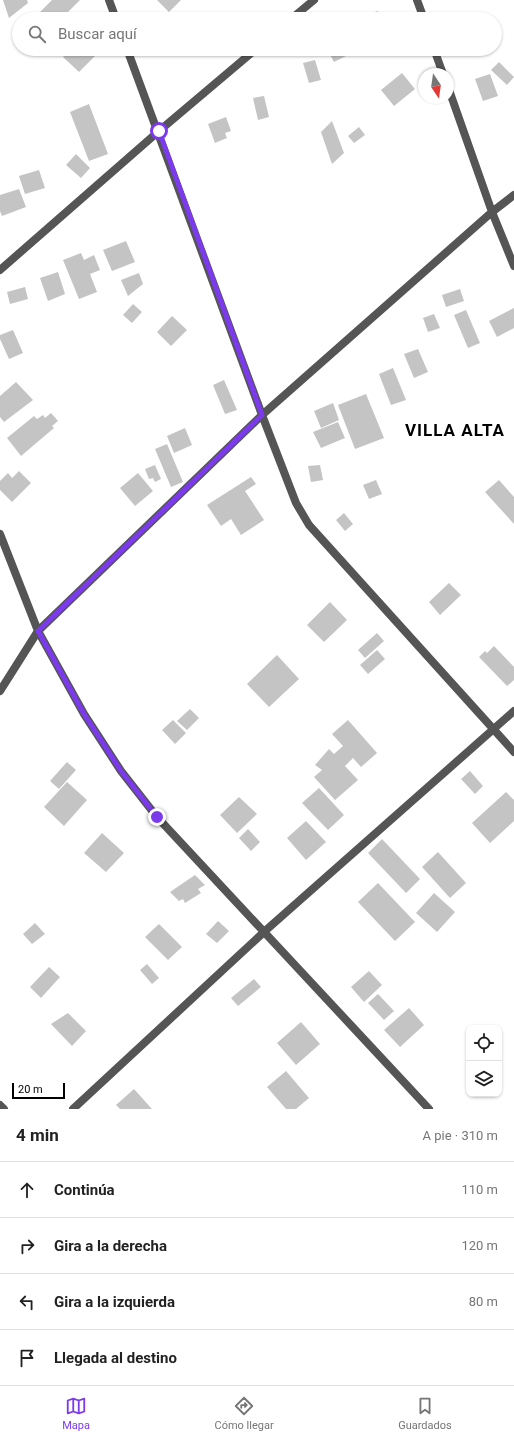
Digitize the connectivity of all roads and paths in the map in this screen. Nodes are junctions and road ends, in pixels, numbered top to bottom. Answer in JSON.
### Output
{"nodes":[{"id":1,"x":109,"y":0,"type":"edge"},
{"id":2,"x":314,"y":0,"type":"edge"},
{"id":3,"x":417,"y":0,"type":"edge"},
{"id":4,"x":113,"y":12,"type":"edge"},
{"id":5,"x":299,"y":12,"type":"edge"},
{"id":6,"x":421,"y":12,"type":"edge"},
{"id":7,"x":130,"y":56,"type":"edge"},
{"id":8,"x":248,"y":56,"type":"edge"},
{"id":9,"x":437,"y":56,"type":"edge"},
{"id":10,"x":441,"y":68,"type":"edge"},
{"id":11,"x":454,"y":104,"type":"edge"},
{"id":12,"x":159,"y":131,"type":"junction"},
{"id":13,"x":514,"y":194,"type":"edge"},
{"id":14,"x":492,"y":212,"type":"junction"},
{"id":15,"x":514,"y":266,"type":"edge"},
{"id":16,"x":0,"y":270,"type":"edge"},
{"id":17,"x":262,"y":415,"type":"junction"},
{"id":18,"x":0,"y":534,"type":"edge"},
{"id":19,"x":38,"y":631,"type":"junction"},
{"id":20,"x":0,"y":691,"type":"edge"},
{"id":21,"x":514,"y":711,"type":"edge"},
{"id":22,"x":493,"y":730,"type":"junction"},
{"id":23,"x":514,"y":752,"type":"edge"},
{"id":24,"x":265,"y":931,"type":"junction"},
{"id":25,"x":0,"y":1105,"type":"edge"},
{"id":26,"x":4,"y":1109,"type":"edge"},
{"id":27,"x":73,"y":1109,"type":"edge"},
{"id":28,"x":429,"y":1109,"type":"edge"}],
"edges":[{"from":1,"to":4,"type":"street"},
{"from":2,"to":5,"type":"street"},
{"from":3,"to":6,"type":"street"},
{"from":7,"to":12,"type":"street"},
{"from":8,"to":12,"type":"street"},
{"from":9,"to":10,"type":"street"},
{"from":11,"to":14,"type":"street"},
{"from":12,"to":16,"type":"street"},
{"from":12,"to":17,"type":"street"},
{"from":13,"to":14,"type":"street"},
{"from":14,"to":15,"type":"street"},
{"from":14,"to":17,"type":"street"},
{"from":17,"to":19,"type":"street"},
{"from":17,"to":22,"type":"street"},
{"from":18,"to":19,"type":"street"},
{"from":19,"to":20,"type":"street"},
{"from":19,"to":24,"type":"street"},
{"from":21,"to":22,"type":"street"},
{"from":22,"to":23,"type":"street"},
{"from":22,"to":24,"type":"street"},
{"from":24,"to":27,"type":"street"},
{"from":24,"to":28,"type":"street"},
{"from":25,"to":26,"type":"street"}]}
